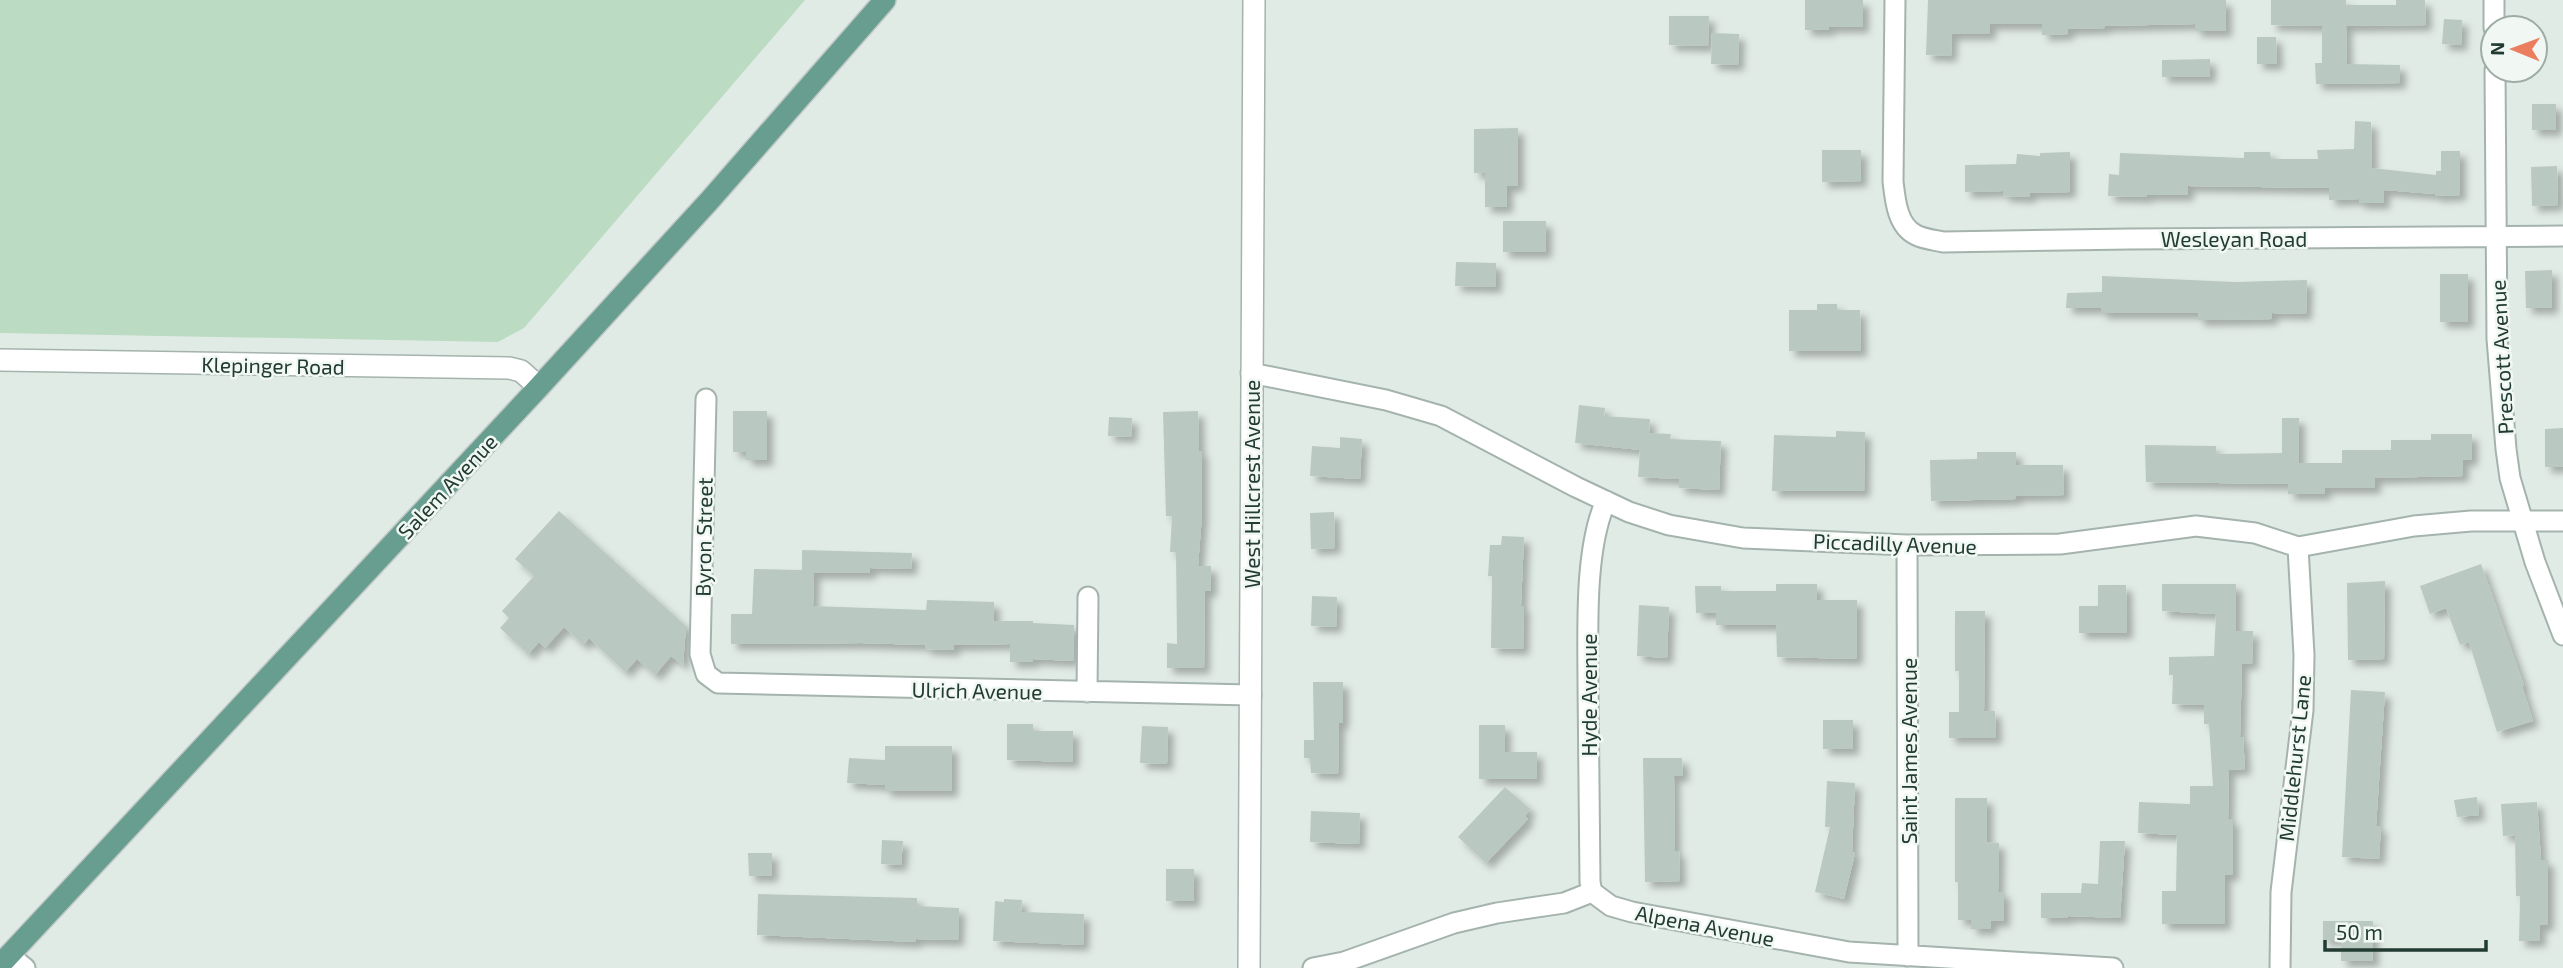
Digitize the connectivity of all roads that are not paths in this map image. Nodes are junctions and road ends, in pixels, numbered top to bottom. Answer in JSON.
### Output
{"nodes":[{"id":1,"x":885,"y":0,"type":"edge"},
{"id":2,"x":1254,"y":0,"type":"edge"},
{"id":3,"x":1895,"y":0,"type":"edge"},
{"id":4,"x":2495,"y":84,"type":"edge"},
{"id":5,"x":2563,"y":236,"type":"edge"},
{"id":6,"x":2497,"y":237,"type":"junction"},
{"id":7,"x":0,"y":360,"type":"edge"},
{"id":8,"x":1251,"y":373,"type":"junction"},
{"id":9,"x":539,"y":387,"type":"junction"},
{"id":10,"x":706,"y":399,"type":"dead end"},
{"id":11,"x":1606,"y":501,"type":"junction"},
{"id":12,"x":2523,"y":520,"type":"junction"},
{"id":13,"x":2563,"y":521,"type":"edge"},
{"id":14,"x":1907,"y":545,"type":"junction"},
{"id":15,"x":2298,"y":547,"type":"junction"},
{"id":16,"x":1088,"y":597,"type":"dead end"},
{"id":17,"x":2563,"y":635,"type":"edge"},
{"id":18,"x":706,"y":674,"type":"joint"},
{"id":19,"x":1087,"y":692,"type":"junction"},
{"id":20,"x":1251,"y":695,"type":"junction"},
{"id":21,"x":1592,"y":892,"type":"junction"},
{"id":22,"x":1908,"y":956,"type":"junction"},
{"id":23,"x":12,"y":962,"type":"edge"},
{"id":24,"x":1250,"y":968,"type":"edge"},
{"id":25,"x":1313,"y":968,"type":"edge"},
{"id":26,"x":2113,"y":968,"type":"edge"},
{"id":27,"x":2280,"y":968,"type":"edge"}],
"edges":[{"from":1,"to":9,"type":"main road","name":"Salem Avenue"},
{"from":2,"to":8,"type":"street","name":"West Hillcrest Avenue"},
{"from":3,"to":6,"type":"street","name":"Wesleyan Road"},
{"from":4,"to":6,"type":"street","name":"Prescott Avenue"},
{"from":5,"to":6,"type":"street","name":"Wesleyan Road"},
{"from":6,"to":12,"type":"street","name":"Prescott Avenue"},
{"from":7,"to":9,"type":"street","name":"Klepinger Road"},
{"from":8,"to":11,"type":"street","name":"Piccadilly Avenue"},
{"from":8,"to":20,"type":"street","name":"West Hillcrest Avenue"},
{"from":9,"to":23,"type":"main road","name":"Salem Avenue"},
{"from":10,"to":18,"type":"street","name":"Byron Street"},
{"from":11,"to":14,"type":"street","name":"Piccadilly Avenue"},
{"from":11,"to":21,"type":"street","name":"Hyde Avenue"},
{"from":12,"to":13,"type":"street","name":"Piccadilly Avenue"},
{"from":12,"to":15,"type":"street","name":"Piccadilly Avenue"},
{"from":12,"to":17,"type":"street","name":"Prescott Avenue"},
{"from":14,"to":15,"type":"street","name":"Piccadilly Avenue"},
{"from":14,"to":22,"type":"street","name":"Saint James Avenue"},
{"from":15,"to":27,"type":"street","name":"Middlehurst Lane"},
{"from":16,"to":19,"type":"street"},
{"from":18,"to":19,"type":"street","name":"Ulrich Avenue"},
{"from":19,"to":20,"type":"street","name":"Ulrich Avenue"},
{"from":20,"to":24,"type":"street","name":"West Hillcrest Avenue"},
{"from":21,"to":22,"type":"street","name":"Alpena Avenue"},
{"from":21,"to":25,"type":"street"},
{"from":22,"to":26,"type":"street","name":"Alpena Avenue"}]}
